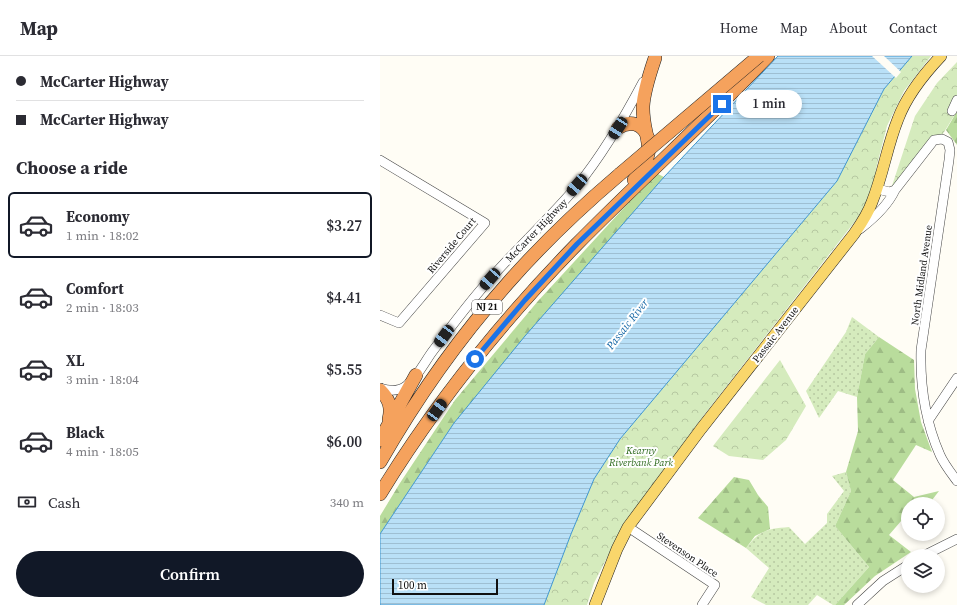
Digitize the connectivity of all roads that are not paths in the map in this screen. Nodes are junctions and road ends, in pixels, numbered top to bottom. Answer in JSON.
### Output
{"nodes":[{"id":1,"x":759,"y":56,"type":"edge"},
{"id":2,"x":768,"y":56,"type":"edge"},
{"id":3,"x":940,"y":56,"type":"edge"},
{"id":4,"x":655,"y":57,"type":"edge"},
{"id":5,"x":957,"y":100,"type":"edge"},
{"id":6,"x":952,"y":111,"type":"dead end"},
{"id":7,"x":618,"y":128,"type":"junction"},
{"id":8,"x":649,"y":143,"type":"junction"},
{"id":9,"x":380,"y":160,"type":"edge"},
{"id":10,"x":877,"y":189,"type":"junction"},
{"id":11,"x":895,"y":190,"type":"junction"},
{"id":12,"x":854,"y":234,"type":"junction"},
{"id":13,"x":577,"y":244,"type":"junction"},
{"id":14,"x":380,"y":315,"type":"edge"},
{"id":15,"x":416,"y":375,"type":"junction"},
{"id":16,"x":957,"y":378,"type":"edge"},
{"id":17,"x":380,"y":389,"type":"edge"},
{"id":18,"x":928,"y":421,"type":"junction"},
{"id":19,"x":387,"y":426,"type":"junction"},
{"id":20,"x":380,"y":440,"type":"edge"},
{"id":21,"x":380,"y":462,"type":"edge"},
{"id":22,"x":957,"y":481,"type":"edge"},
{"id":23,"x":380,"y":494,"type":"edge"},
{"id":24,"x":628,"y":527,"type":"junction"},
{"id":25,"x":957,"y":539,"type":"edge"},
{"id":26,"x":937,"y":549,"type":"edge"},
{"id":27,"x":901,"y":569,"type":"edge"},
{"id":28,"x":595,"y":605,"type":"edge"},
{"id":29,"x":702,"y":605,"type":"edge"},
{"id":30,"x":857,"y":605,"type":"edge"}],
"edges":[{"from":1,"to":21,"type":"highway","number":"NJ 21","bridge":true},
{"from":2,"to":13,"type":"highway","number":"NJ 21"},
{"from":3,"to":10,"type":"main road","name":"Passaic Avenue"},
{"from":4,"to":7,"type":"street","name":"McCarter Highway"},
{"from":4,"to":8,"type":"highway"},
{"from":5,"to":6,"type":"street"},
{"from":7,"to":8,"type":"highway"},
{"from":7,"to":15,"type":"street","name":"McCarter Highway"},
{"from":8,"to":13,"type":"highway"},
{"from":9,"to":14,"type":"street","name":"Riverside Court"},
{"from":10,"to":11,"type":"street"},
{"from":10,"to":12,"type":"main road","name":"Passaic Avenue"},
{"from":11,"to":12,"type":"street","name":"North Midland Avenue"},
{"from":11,"to":18,"type":"street","name":"North Midland Avenue"},
{"from":12,"to":24,"type":"main road","name":"Passaic Avenue"},
{"from":13,"to":23,"type":"highway","number":"NJ 21"},
{"from":15,"to":17,"type":"street","name":"McCarter Highway"},
{"from":15,"to":19,"type":"highway"},
{"from":16,"to":18,"type":"street"},
{"from":17,"to":19,"type":"highway"},
{"from":18,"to":22,"type":"street","name":"North Midland Avenue"},
{"from":19,"to":20,"type":"highway"},
{"from":24,"to":28,"type":"main road","name":"Passaic Avenue"},
{"from":24,"to":29,"type":"street","name":"Stevenson Place"},
{"from":25,"to":26,"type":"street"},
{"from":27,"to":30,"type":"street"}]}
